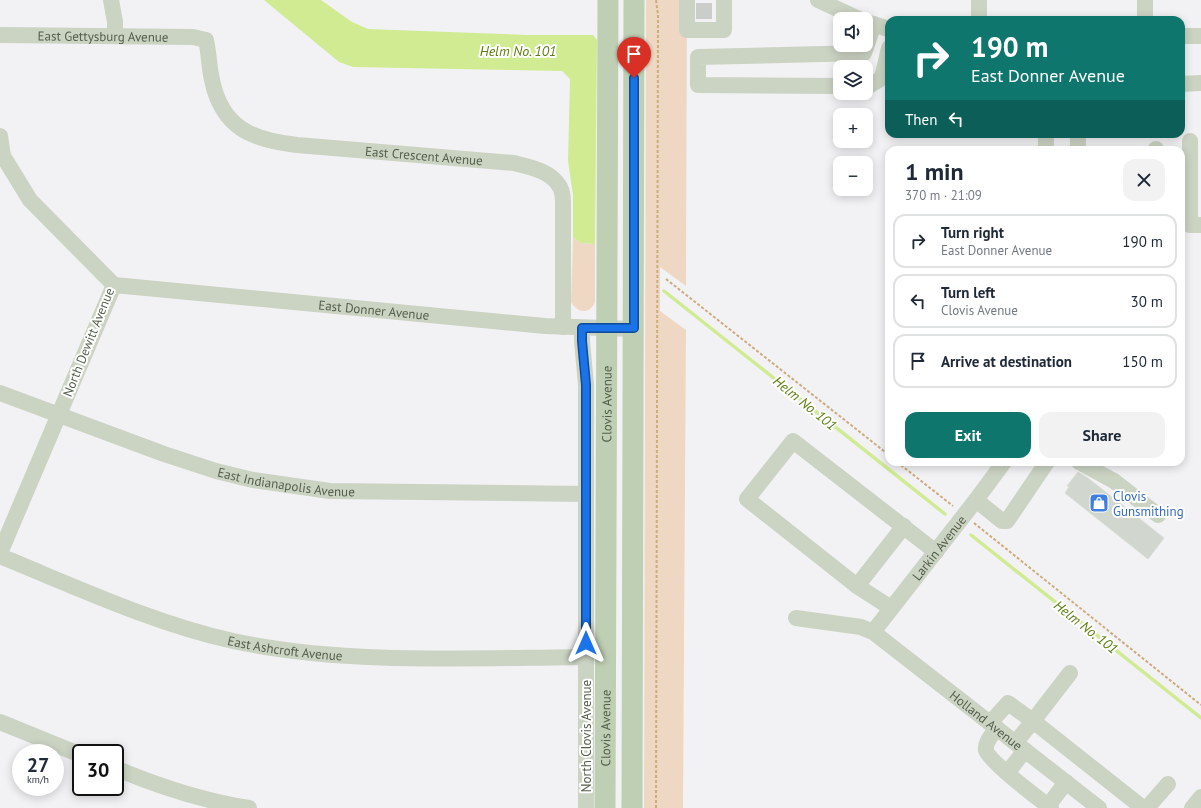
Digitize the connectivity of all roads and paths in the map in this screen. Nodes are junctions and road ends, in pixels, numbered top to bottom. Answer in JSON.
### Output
{"nodes":[{"id":1,"x":111,"y":0,"type":"edge"},
{"id":2,"x":608,"y":0,"type":"edge"},
{"id":3,"x":634,"y":0,"type":"edge"},
{"id":4,"x":656,"y":0,"type":"edge"},
{"id":5,"x":687,"y":0,"type":"edge"},
{"id":6,"x":724,"y":0,"type":"edge"},
{"id":7,"x":978,"y":0,"type":"edge"},
{"id":8,"x":1145,"y":0,"type":"edge"},
{"id":9,"x":825,"y":2,"type":"edge"},
{"id":10,"x":846,"y":12,"type":"edge"},
{"id":11,"x":978,"y":16,"type":"edge"},
{"id":12,"x":1145,"y":16,"type":"edge"},
{"id":13,"x":873,"y":24,"type":"edge"},
{"id":14,"x":885,"y":27,"type":"edge"},
{"id":15,"x":0,"y":35,"type":"edge"},
{"id":16,"x":115,"y":36,"type":"junction"},
{"id":17,"x":1185,"y":36,"type":"edge"},
{"id":18,"x":1201,"y":36,"type":"edge"},
{"id":19,"x":206,"y":40,"type":"joint"},
{"id":20,"x":864,"y":52,"type":"edge"},
{"id":21,"x":885,"y":65,"type":"edge"},
{"id":22,"x":1201,"y":83,"type":"edge"},
{"id":23,"x":873,"y":84,"type":"edge"},
{"id":24,"x":1185,"y":84,"type":"edge"},
{"id":25,"x":833,"y":86,"type":"edge"},
{"id":26,"x":0,"y":136,"type":"edge"},
{"id":27,"x":1190,"y":141,"type":"dead end"},
{"id":28,"x":1201,"y":225,"type":"edge"},
{"id":29,"x":666,"y":279,"type":"dead end"},
{"id":30,"x":114,"y":285,"type":"junction"},
{"id":31,"x":563,"y":327,"type":"junction"},
{"id":32,"x":582,"y":328,"type":"junction"},
{"id":33,"x":606,"y":328,"type":"junction"},
{"id":34,"x":634,"y":328,"type":"junction"},
{"id":35,"x":0,"y":393,"type":"edge"},
{"id":36,"x":59,"y":414,"type":"junction"},
{"id":37,"x":885,"y":452,"type":"edge"},
{"id":38,"x":902,"y":466,"type":"edge"},
{"id":39,"x":1001,"y":466,"type":"edge"},
{"id":40,"x":1044,"y":466,"type":"edge"},
{"id":41,"x":1087,"y":466,"type":"edge"},
{"id":42,"x":586,"y":494,"type":"junction"},
{"id":43,"x":976,"y":500,"type":"junction"},
{"id":44,"x":964,"y":515,"type":"junction"},
{"id":45,"x":1158,"y":515,"type":"dead end"},
{"id":46,"x":904,"y":526,"type":"junction"},
{"id":47,"x":936,"y":552,"type":"junction"},
{"id":48,"x":0,"y":553,"type":"edge"},
{"id":49,"x":0,"y":556,"type":"edge"},
{"id":50,"x":857,"y":586,"type":"junction"},
{"id":51,"x":891,"y":608,"type":"junction"},
{"id":52,"x":796,"y":618,"type":"dead end"},
{"id":53,"x":873,"y":632,"type":"junction"},
{"id":54,"x":586,"y":658,"type":"junction"},
{"id":55,"x":1070,"y":673,"type":"dead end"},
{"id":56,"x":1201,"y":705,"type":"edge"},
{"id":57,"x":1033,"y":721,"type":"junction"},
{"id":58,"x":0,"y":722,"type":"edge"},
{"id":59,"x":994,"y":725,"type":"junction"},
{"id":60,"x":1020,"y":746,"type":"junction"},
{"id":61,"x":72,"y":751,"type":"edge"},
{"id":62,"x":1079,"y":758,"type":"junction"},
{"id":63,"x":124,"y":772,"type":"edge"},
{"id":64,"x":1008,"y":772,"type":"junction"},
{"id":65,"x":1064,"y":780,"type":"junction"},
{"id":66,"x":1168,"y":784,"type":"dead end"},
{"id":67,"x":1201,"y":797,"type":"edge"},
{"id":68,"x":1049,"y":807,"type":"edge"},
{"id":69,"x":1150,"y":807,"type":"edge"},
{"id":70,"x":249,"y":808,"type":"edge"},
{"id":71,"x":586,"y":808,"type":"edge"},
{"id":72,"x":605,"y":808,"type":"edge"},
{"id":73,"x":632,"y":808,"type":"edge"},
{"id":74,"x":656,"y":808,"type":"edge"},
{"id":75,"x":1099,"y":808,"type":"edge"},
{"id":76,"x":1192,"y":808,"type":"edge"}],
"edges":[{"from":1,"to":16,"type":"street"},
{"from":2,"to":33,"type":"main road","name":"Clovis Avenue"},
{"from":3,"to":34,"type":"main road"},
{"from":4,"to":74,"type":"path"},
{"from":5,"to":6,"type":"street"},
{"from":7,"to":11,"type":"street"},
{"from":8,"to":12,"type":"street"},
{"from":9,"to":10,"type":"street"},
{"from":13,"to":14,"type":"street"},
{"from":15,"to":16,"type":"street","name":"East Gettysburg Avenue"},
{"from":16,"to":19,"type":"street","name":"East Gettysburg Avenue"},
{"from":17,"to":18,"type":"street"},
{"from":19,"to":31,"type":"street","name":"East Crescent Avenue"},
{"from":20,"to":25,"type":"street"},
{"from":21,"to":23,"type":"street"},
{"from":22,"to":24,"type":"street"},
{"from":26,"to":30,"type":"street","name":"North Dewitt Avenue"},
{"from":27,"to":28,"type":"street"},
{"from":29,"to":37,"type":"path"},
{"from":30,"to":31,"type":"street","name":"East Donner Avenue"},
{"from":30,"to":36,"type":"street","name":"North Dewitt Avenue"},
{"from":31,"to":32,"type":"street","name":"East Donner Avenue"},
{"from":32,"to":33,"type":"street","name":"East Donner Avenue"},
{"from":32,"to":42,"type":"street","name":"North Clovis Avenue"},
{"from":33,"to":34,"type":"street","name":"East Donner Avenue"},
{"from":33,"to":72,"type":"main road","name":"Clovis Avenue"},
{"from":34,"to":73,"type":"main road"},
{"from":35,"to":36,"type":"street","name":"East Indianapolis Avenue"},
{"from":36,"to":42,"type":"street","name":"East Indianapolis Avenue"},
{"from":36,"to":48,"type":"street","name":"North Dewitt Avenue"},
{"from":38,"to":44,"type":"path"},
{"from":39,"to":43,"type":"street","name":"Larkin Avenue"},
{"from":40,"to":43,"type":"street"},
{"from":41,"to":45,"type":"street"},
{"from":42,"to":54,"type":"street","name":"North Clovis Avenue"},
{"from":43,"to":44,"type":"street","name":"Larkin Avenue"},
{"from":44,"to":47,"type":"street","name":"Larkin Avenue"},
{"from":44,"to":56,"type":"path"},
{"from":46,"to":47,"type":"street"},
{"from":46,"to":50,"type":"street"},
{"from":46,"to":50,"type":"street"},
{"from":47,"to":51,"type":"street","name":"Larkin Avenue"},
{"from":49,"to":54,"type":"street","name":"East Ashcroft Avenue"},
{"from":50,"to":51,"type":"street"},
{"from":51,"to":53,"type":"street","name":"Larkin Avenue"},
{"from":52,"to":53,"type":"street","name":"Holland Avenue"},
{"from":53,"to":59,"type":"street","name":"Holland Avenue"},
{"from":54,"to":71,"type":"street","name":"North Clovis Avenue"},
{"from":55,"to":57,"type":"street"},
{"from":57,"to":59,"type":"street"},
{"from":57,"to":60,"type":"street"},
{"from":57,"to":62,"type":"street"},
{"from":58,"to":61,"type":"street"},
{"from":59,"to":60,"type":"street","name":"Holland Avenue"},
{"from":59,"to":64,"type":"street"},
{"from":60,"to":64,"type":"street"},
{"from":60,"to":65,"type":"street","name":"Holland Avenue"},
{"from":62,"to":65,"type":"street"},
{"from":62,"to":69,"type":"street"},
{"from":63,"to":70,"type":"street"},
{"from":64,"to":68,"type":"street"},
{"from":65,"to":68,"type":"street"},
{"from":65,"to":75,"type":"street","name":"Holland Avenue"},
{"from":66,"to":69,"type":"street"},
{"from":67,"to":76,"type":"street"}]}
